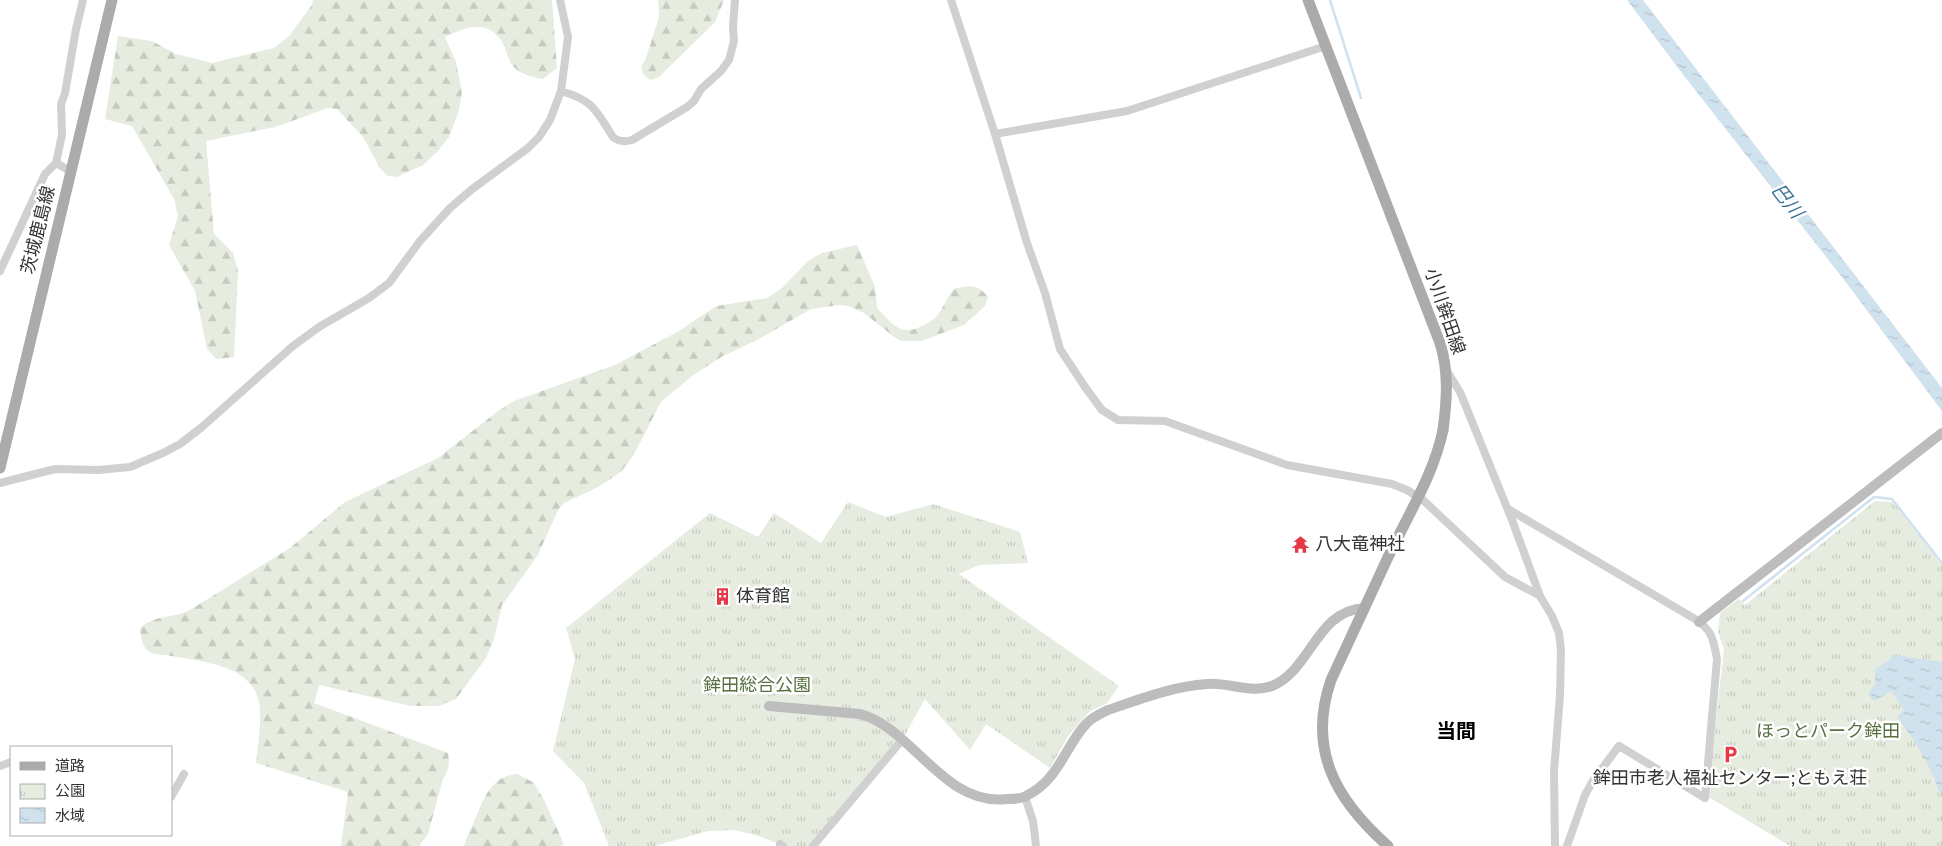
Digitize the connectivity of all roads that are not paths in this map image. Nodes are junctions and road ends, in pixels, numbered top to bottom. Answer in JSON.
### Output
{"nodes":[{"id":1,"x":83,"y":0,"type":"edge"},
{"id":2,"x":112,"y":0,"type":"edge"},
{"id":3,"x":560,"y":0,"type":"edge"},
{"id":4,"x":735,"y":0,"type":"edge"},
{"id":5,"x":951,"y":0,"type":"edge"},
{"id":6,"x":1308,"y":0,"type":"edge"},
{"id":7,"x":1326,"y":46,"type":"junction"},
{"id":8,"x":561,"y":91,"type":"junction"},
{"id":9,"x":994,"y":134,"type":"junction"},
{"id":10,"x":56,"y":164,"type":"junction"},
{"id":11,"x":70,"y":171,"type":"junction"},
{"id":12,"x":0,"y":271,"type":"edge"},
{"id":13,"x":1447,"y":371,"type":"junction"},
{"id":14,"x":1939,"y":435,"type":"edge"},
{"id":15,"x":0,"y":468,"type":"edge"},
{"id":16,"x":0,"y":483,"type":"edge"},
{"id":17,"x":1508,"y":509,"type":"junction"},
{"id":18,"x":1540,"y":596,"type":"junction"},
{"id":19,"x":1364,"y":608,"type":"junction"},
{"id":20,"x":1699,"y":622,"type":"junction"},
{"id":21,"x":769,"y":706,"type":"dead end"},
{"id":22,"x":902,"y":740,"type":"junction"},
{"id":23,"x":184,"y":774,"type":"dead end"},
{"id":24,"x":172,"y":795,"type":"edge"},
{"id":25,"x":1025,"y":797,"type":"junction"},
{"id":26,"x":813,"y":846,"type":"edge"},
{"id":27,"x":1036,"y":846,"type":"edge"},
{"id":28,"x":1388,"y":846,"type":"edge"},
{"id":29,"x":1555,"y":846,"type":"edge"},
{"id":30,"x":1567,"y":846,"type":"edge"}],
"edges":[{"from":1,"to":10,"type":"street"},
{"from":2,"to":11,"type":"main road","name":"茨城鹿島線"},
{"from":3,"to":8,"type":"street"},
{"from":4,"to":8,"type":"street"},
{"from":5,"to":9,"type":"street"},
{"from":6,"to":7,"type":"main road","name":"小川鉾田線"},
{"from":7,"to":9,"type":"street"},
{"from":7,"to":13,"type":"main road","name":"小川鉾田線"},
{"from":8,"to":16,"type":"street"},
{"from":9,"to":18,"type":"street"},
{"from":10,"to":11,"type":"street"},
{"from":10,"to":12,"type":"street"},
{"from":11,"to":15,"type":"main road","name":"茨城鹿島線"},
{"from":13,"to":17,"type":"street"},
{"from":13,"to":19,"type":"main road","name":"小川鉾田線","bridge":true},
{"from":14,"to":20,"type":"street"},
{"from":17,"to":18,"type":"street"},
{"from":17,"to":20,"type":"street"},
{"from":18,"to":29,"type":"street"},
{"from":19,"to":25,"type":"street"},
{"from":19,"to":28,"type":"main road","name":"小川鉾田線"},
{"from":20,"to":30,"type":"street"},
{"from":21,"to":22,"type":"street"},
{"from":22,"to":25,"type":"street"},
{"from":22,"to":26,"type":"street"},
{"from":23,"to":24,"type":"street"},
{"from":25,"to":27,"type":"street"}]}
